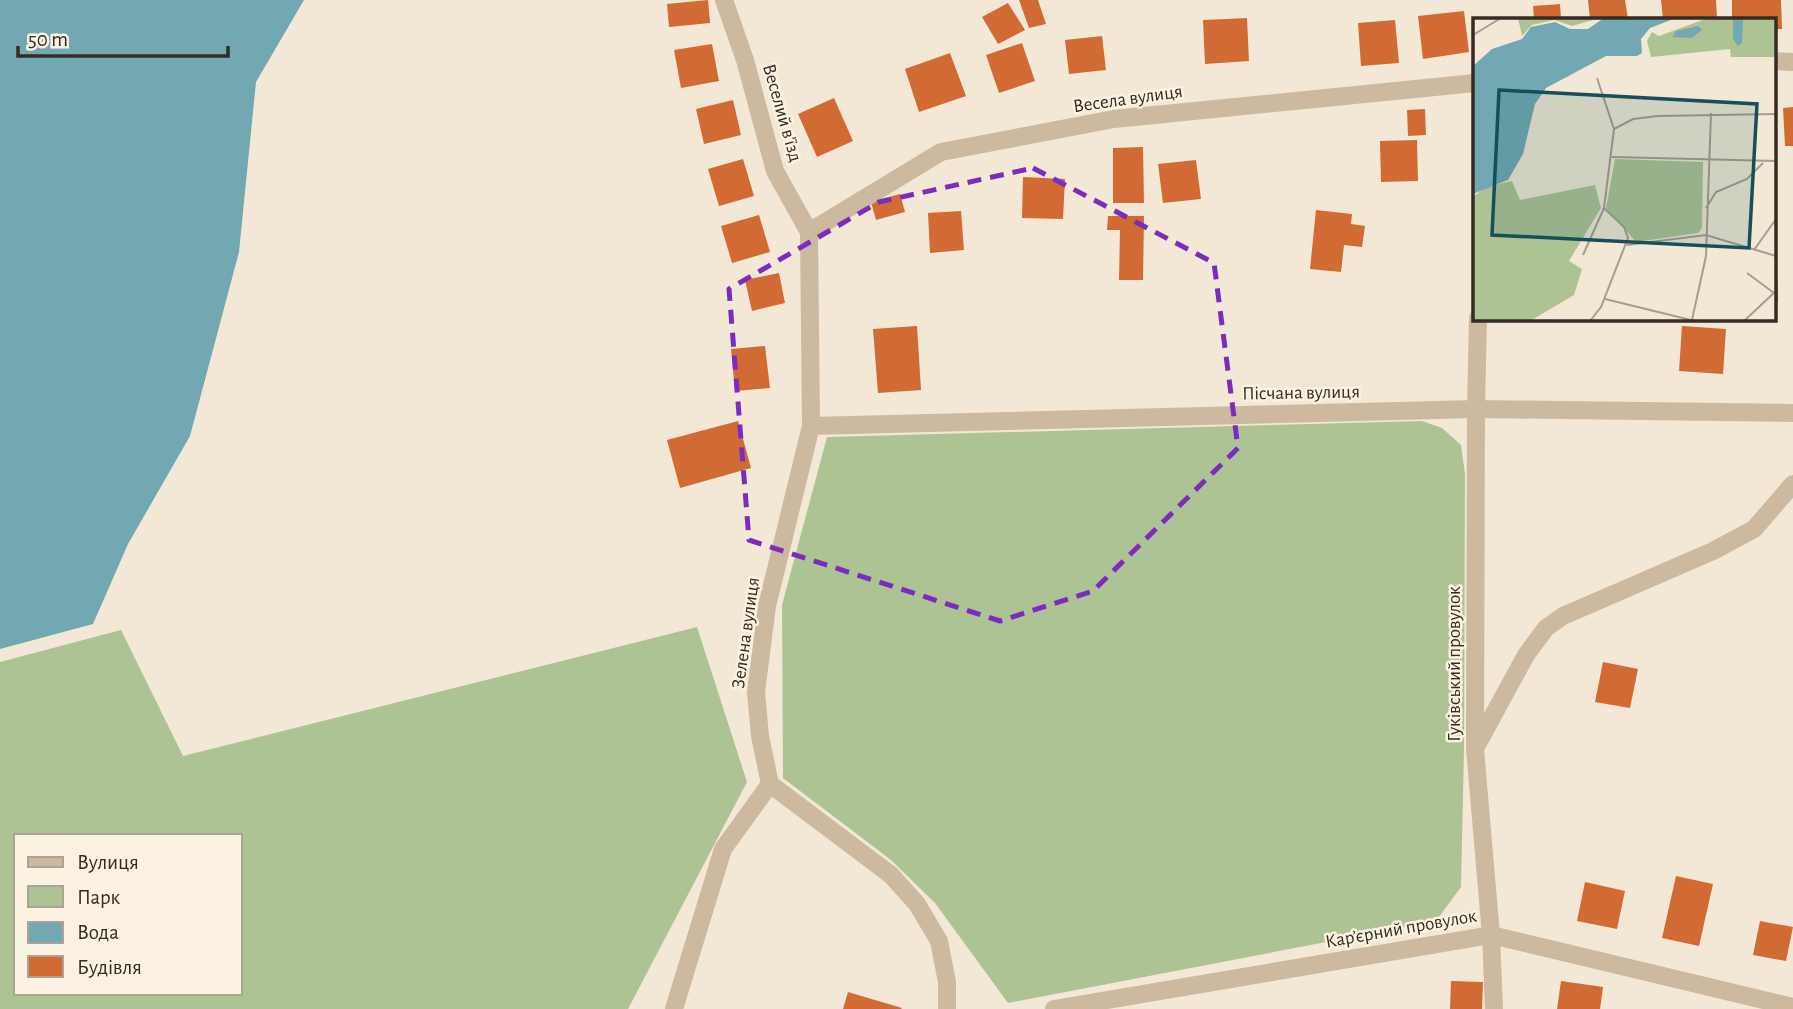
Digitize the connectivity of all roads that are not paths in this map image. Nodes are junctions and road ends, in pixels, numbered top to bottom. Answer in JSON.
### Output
{"nodes":[{"id":1,"x":724,"y":0,"type":"edge"},
{"id":2,"x":1473,"y":83,"type":"edge"},
{"id":3,"x":809,"y":232,"type":"junction"},
{"id":4,"x":1478,"y":320,"type":"edge"},
{"id":5,"x":1476,"y":409,"type":"junction"},
{"id":6,"x":1792,"y":414,"type":"edge"},
{"id":7,"x":811,"y":426,"type":"junction"},
{"id":8,"x":1793,"y":484,"type":"edge"},
{"id":9,"x":1475,"y":749,"type":"junction"},
{"id":10,"x":770,"y":784,"type":"junction"},
{"id":11,"x":1491,"y":935,"type":"junction"},
{"id":12,"x":1793,"y":1007,"type":"edge"},
{"id":13,"x":674,"y":1009,"type":"edge"},
{"id":14,"x":947,"y":1009,"type":"edge"},
{"id":15,"x":1054,"y":1009,"type":"edge"},
{"id":16,"x":1494,"y":1009,"type":"edge"}],
"edges":[{"from":1,"to":3,"type":"street","name":"Веселий в’їзд"},
{"from":2,"to":3,"type":"street","name":"Весела вулиця"},
{"from":3,"to":7,"type":"street","name":"Зелена вулиця"},
{"from":4,"to":5,"type":"street","name":"Гуківський провулок"},
{"from":5,"to":6,"type":"street","name":"Пісчана вулиця"},
{"from":5,"to":7,"type":"street","name":"Пісчана вулиця"},
{"from":5,"to":9,"type":"street","name":"Гуківський провулок"},
{"from":7,"to":10,"type":"street","name":"Зелена вулиця"},
{"from":8,"to":9,"type":"street"},
{"from":9,"to":11,"type":"street","name":"Гуківський провулок"},
{"from":10,"to":13,"type":"street"},
{"from":10,"to":14,"type":"street"},
{"from":11,"to":12,"type":"street","name":"Кар’єрний провулок"},
{"from":11,"to":15,"type":"street","name":"Кар’єрний провулок"},
{"from":11,"to":16,"type":"street","name":"Гуківський провулок"}]}
